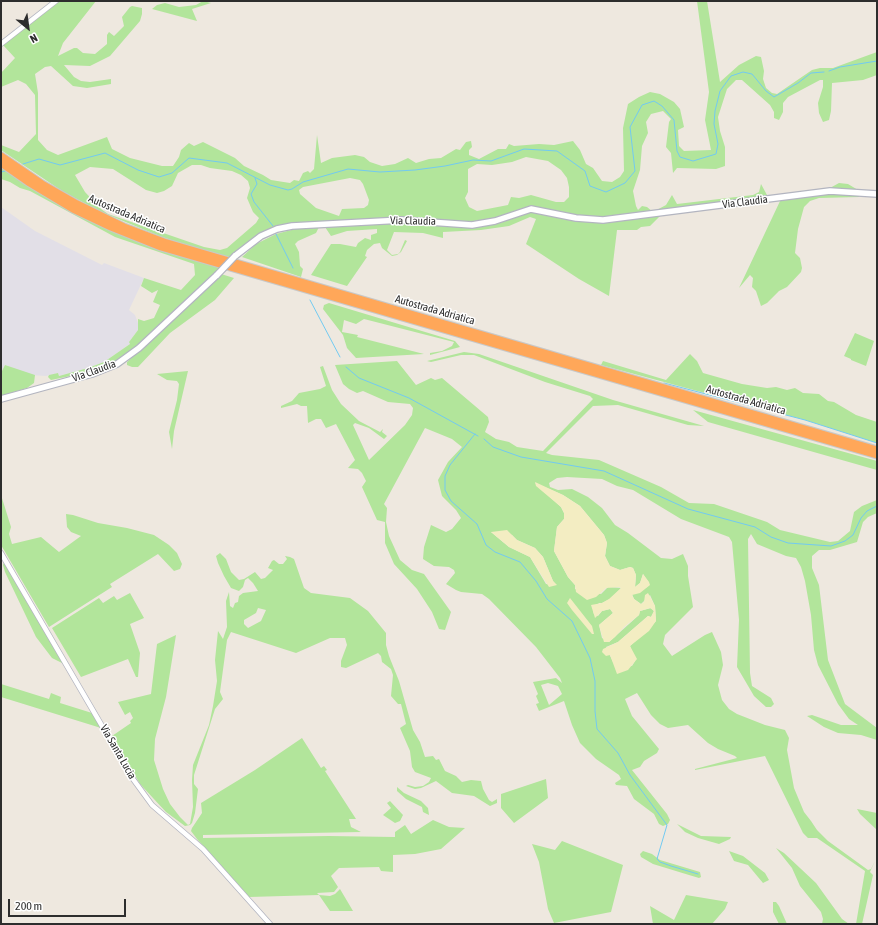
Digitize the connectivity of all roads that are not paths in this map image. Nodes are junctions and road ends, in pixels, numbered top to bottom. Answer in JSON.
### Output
{"nodes":[{"id":1,"x":56,"y":1,"type":"edge"},
{"id":2,"x":1,"y":44,"type":"edge"},
{"id":3,"x":1,"y":156,"type":"edge"},
{"id":4,"x":1,"y":163,"type":"edge"},
{"id":5,"x":877,"y":194,"type":"edge"},
{"id":6,"x":3,"y":399,"type":"edge"},
{"id":7,"x":877,"y":450,"type":"edge"},
{"id":8,"x":877,"y":455,"type":"edge"},
{"id":9,"x":1,"y":553,"type":"edge"},
{"id":10,"x":270,"y":924,"type":"edge"}],
"edges":[{"from":1,"to":2,"type":"street"},
{"from":3,"to":7,"type":"highway","name":"Autostrada Adriatica"},
{"from":4,"to":8,"type":"highway","name":"Autostrada Adriatica"},
{"from":5,"to":6,"type":"main road","name":"Via Claudia","bridge":true},
{"from":9,"to":10,"type":"street","name":"Via Santa Lucia"}]}
